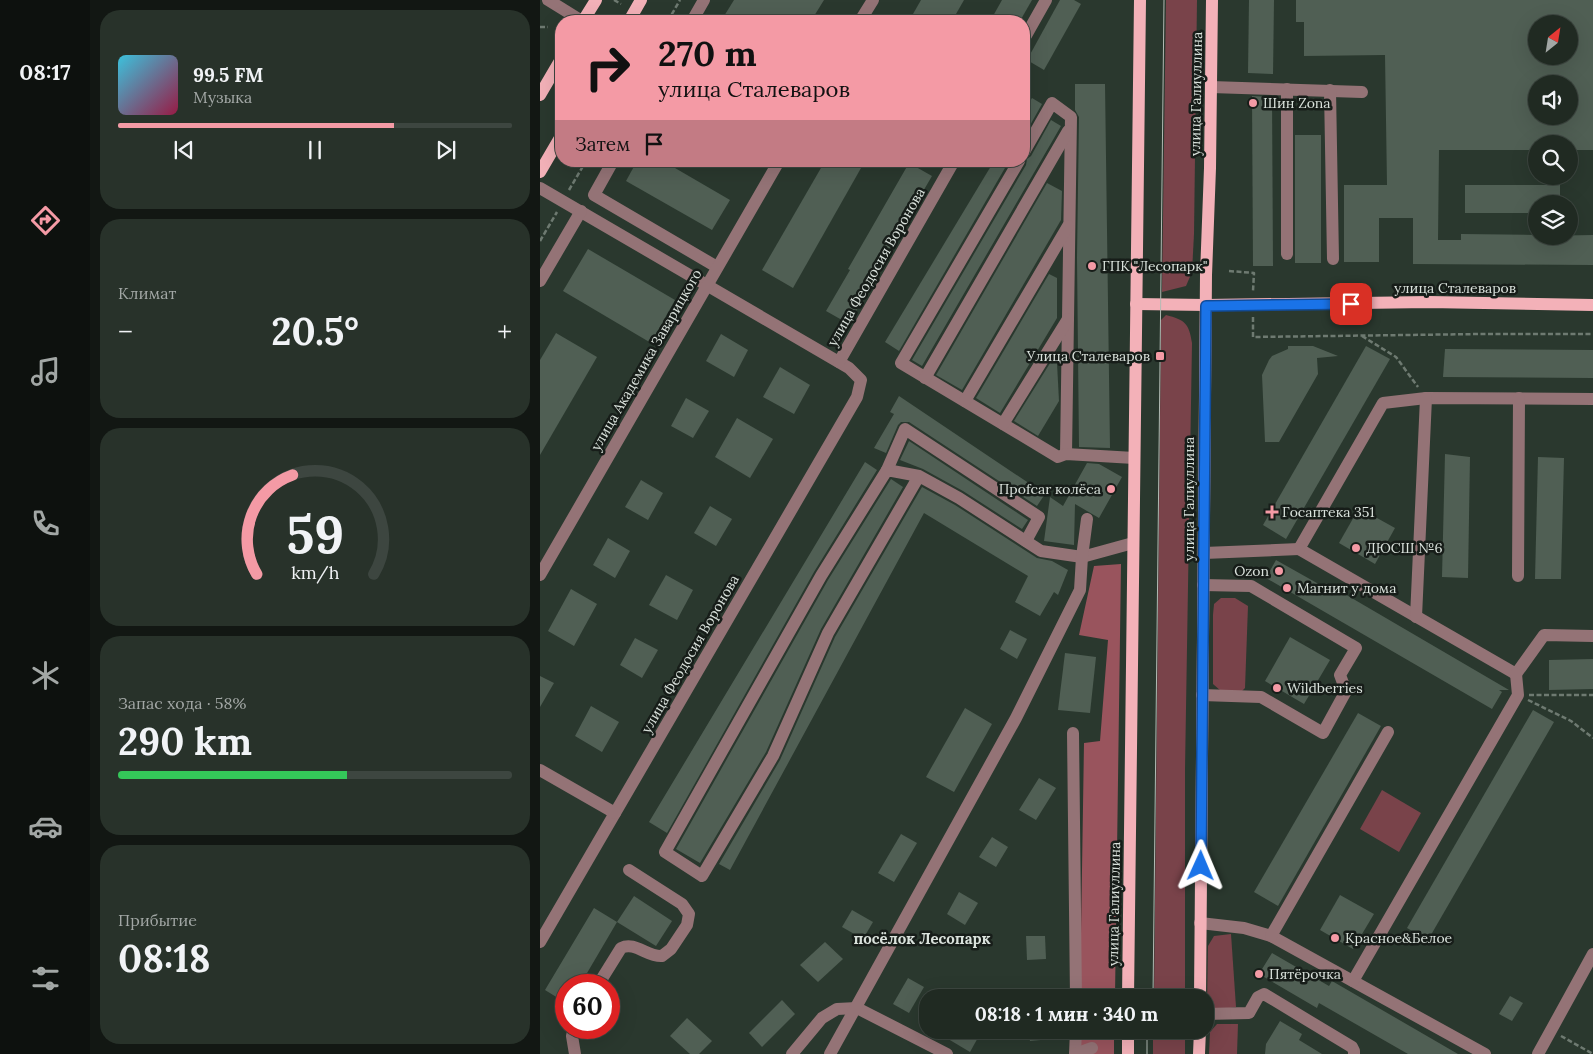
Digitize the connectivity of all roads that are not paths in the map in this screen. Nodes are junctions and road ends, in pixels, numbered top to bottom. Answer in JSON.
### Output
{"nodes":[{"id":1,"x":548,"y":0,"type":"edge"},
{"id":2,"x":596,"y":0,"type":"edge"},
{"id":3,"x":641,"y":0,"type":"edge"},
{"id":4,"x":704,"y":0,"type":"edge"},
{"id":5,"x":873,"y":0,"type":"edge"},
{"id":6,"x":1046,"y":0,"type":"edge"},
{"id":7,"x":1140,"y":0,"type":"edge"},
{"id":8,"x":1212,"y":0,"type":"edge"},
{"id":9,"x":573,"y":15,"type":"edge"},
{"id":10,"x":587,"y":15,"type":"edge"},
{"id":11,"x":632,"y":15,"type":"edge"},
{"id":12,"x":695,"y":15,"type":"edge"},
{"id":13,"x":864,"y":15,"type":"edge"},
{"id":14,"x":1030,"y":28,"type":"edge"},
{"id":15,"x":555,"y":69,"type":"edge"},
{"id":16,"x":1211,"y":87,"type":"junction"},
{"id":17,"x":1287,"y":89,"type":"junction"},
{"id":18,"x":1330,"y":90,"type":"junction"},
{"id":19,"x":1362,"y":92,"type":"dead end"},
{"id":20,"x":540,"y":95,"type":"edge"},
{"id":21,"x":1070,"y":128,"type":"junction"},
{"id":22,"x":1030,"y":142,"type":"edge"},
{"id":23,"x":555,"y":146,"type":"edge"},
{"id":24,"x":609,"y":167,"type":"edge"},
{"id":25,"x":775,"y":167,"type":"edge"},
{"id":26,"x":951,"y":167,"type":"edge"},
{"id":27,"x":1015,"y":167,"type":"edge"},
{"id":28,"x":540,"y":172,"type":"edge"},
{"id":29,"x":540,"y":188,"type":"edge"},
{"id":30,"x":581,"y":211,"type":"junction"},
{"id":31,"x":1069,"y":224,"type":"junction"},
{"id":32,"x":1287,"y":254,"type":"dead end"},
{"id":33,"x":1334,"y":259,"type":"dead end"},
{"id":34,"x":717,"y":266,"type":"junction"},
{"id":35,"x":540,"y":281,"type":"edge"},
{"id":36,"x":706,"y":285,"type":"junction"},
{"id":37,"x":1136,"y":304,"type":"junction"},
{"id":38,"x":1206,"y":306,"type":"junction"},
{"id":39,"x":1593,"y":306,"type":"edge"},
{"id":40,"x":1068,"y":318,"type":"junction"},
{"id":41,"x":839,"y":362,"type":"junction"},
{"id":42,"x":925,"y":378,"type":"junction"},
{"id":43,"x":1426,"y":398,"type":"junction"},
{"id":44,"x":1519,"y":398,"type":"junction"},
{"id":45,"x":1593,"y":399,"type":"edge"},
{"id":46,"x":965,"y":401,"type":"junction"},
{"id":47,"x":1003,"y":424,"type":"junction"},
{"id":48,"x":1066,"y":454,"type":"junction"},
{"id":49,"x":1134,"y":458,"type":"junction"},
{"id":50,"x":888,"y":470,"type":"junction"},
{"id":51,"x":919,"y":476,"type":"junction"},
{"id":52,"x":1087,"y":519,"type":"dead end"},
{"id":53,"x":1026,"y":541,"type":"junction"},
{"id":54,"x":1133,"y":543,"type":"junction"},
{"id":55,"x":1299,"y":548,"type":"junction"},
{"id":56,"x":1204,"y":552,"type":"junction"},
{"id":57,"x":1082,"y":557,"type":"junction"},
{"id":58,"x":540,"y":575,"type":"edge"},
{"id":59,"x":1518,"y":576,"type":"dead end"},
{"id":60,"x":1203,"y":586,"type":"junction"},
{"id":61,"x":1416,"y":616,"type":"junction"},
{"id":62,"x":1593,"y":636,"type":"edge"},
{"id":63,"x":1516,"y":674,"type":"junction"},
{"id":64,"x":1202,"y":695,"type":"junction"},
{"id":65,"x":1388,"y":732,"type":"dead end"},
{"id":66,"x":1073,"y":734,"type":"dead end"},
{"id":67,"x":540,"y":770,"type":"edge"},
{"id":68,"x":615,"y":813,"type":"junction"},
{"id":69,"x":629,"y":870,"type":"dead end"},
{"id":70,"x":1200,"y":923,"type":"junction"},
{"id":71,"x":1271,"y":936,"type":"junction"},
{"id":72,"x":540,"y":942,"type":"edge"},
{"id":73,"x":1593,"y":954,"type":"edge"},
{"id":74,"x":605,"y":974,"type":"edge"},
{"id":75,"x":1353,"y":981,"type":"junction"},
{"id":76,"x":1076,"y":989,"type":"edge"},
{"id":77,"x":1128,"y":989,"type":"edge"},
{"id":78,"x":1200,"y":989,"type":"edge"},
{"id":79,"x":857,"y":1008,"type":"junction"},
{"id":80,"x":1214,"y":1014,"type":"edge"},
{"id":81,"x":572,"y":1039,"type":"edge"},
{"id":82,"x":1076,"y":1039,"type":"edge"},
{"id":83,"x":1128,"y":1039,"type":"edge"},
{"id":84,"x":1200,"y":1039,"type":"edge"},
{"id":85,"x":1092,"y":1048,"type":"dead end"},
{"id":86,"x":575,"y":1054,"type":"edge"},
{"id":87,"x":792,"y":1054,"type":"edge"},
{"id":88,"x":830,"y":1054,"type":"edge"},
{"id":89,"x":946,"y":1054,"type":"edge"},
{"id":90,"x":1075,"y":1054,"type":"edge"},
{"id":91,"x":1128,"y":1054,"type":"edge"},
{"id":92,"x":1199,"y":1054,"type":"edge"},
{"id":93,"x":1354,"y":1054,"type":"edge"},
{"id":94,"x":1485,"y":1054,"type":"edge"},
{"id":95,"x":1538,"y":1054,"type":"edge"}],
"edges":[{"from":1,"to":9,"type":"street"},
{"from":2,"to":10,"type":"main road"},
{"from":3,"to":11,"type":"main road"},
{"from":4,"to":12,"type":"street"},
{"from":5,"to":13,"type":"street"},
{"from":6,"to":14,"type":"street"},
{"from":7,"to":37,"type":"main road","name":"улица Галиуллина"},
{"from":8,"to":16,"type":"main road","name":"улица Галиуллина"},
{"from":15,"to":20,"type":"main road"},
{"from":16,"to":17,"type":"street"},
{"from":16,"to":38,"type":"main road","name":"улица Галиуллина"},
{"from":17,"to":18,"type":"street"},
{"from":17,"to":32,"type":"street"},
{"from":18,"to":19,"type":"street"},
{"from":18,"to":33,"type":"street"},
{"from":21,"to":22,"type":"street"},
{"from":21,"to":31,"type":"street"},
{"from":21,"to":42,"type":"street"},
{"from":23,"to":28,"type":"main road"},
{"from":24,"to":34,"type":"street"},
{"from":25,"to":34,"type":"street","name":"улица Академика Заварицкого"},
{"from":26,"to":41,"type":"street","name":"улица Феодосия Воронова"},
{"from":27,"to":42,"type":"street"},
{"from":29,"to":30,"type":"street"},
{"from":30,"to":35,"type":"street"},
{"from":30,"to":36,"type":"street"},
{"from":31,"to":40,"type":"street"},
{"from":31,"to":46,"type":"street"},
{"from":34,"to":36,"type":"street","name":"улица Академика Заварицкого"},
{"from":36,"to":41,"type":"street"},
{"from":36,"to":58,"type":"street","name":"улица Академика Заварицкого"},
{"from":37,"to":38,"type":"main road","name":"улица Сталеваров"},
{"from":37,"to":49,"type":"main road","name":"улица Галиуллина"},
{"from":38,"to":39,"type":"main road","name":"улица Сталеваров"},
{"from":38,"to":56,"type":"main road","name":"улица Галиуллина"},
{"from":40,"to":47,"type":"street"},
{"from":40,"to":48,"type":"street"},
{"from":41,"to":68,"type":"street","name":"улица Феодосия Воронова"},
{"from":42,"to":46,"type":"street"},
{"from":43,"to":44,"type":"street"},
{"from":43,"to":55,"type":"street"},
{"from":43,"to":61,"type":"street"},
{"from":44,"to":45,"type":"street"},
{"from":44,"to":59,"type":"street"},
{"from":46,"to":47,"type":"street"},
{"from":47,"to":48,"type":"street"},
{"from":48,"to":49,"type":"street"},
{"from":49,"to":54,"type":"main road","name":"улица Галиуллина"},
{"from":50,"to":51,"type":"street"},
{"from":50,"to":51,"type":"street"},
{"from":50,"to":53,"type":"street"},
{"from":51,"to":53,"type":"street"},
{"from":52,"to":57,"type":"street"},
{"from":53,"to":57,"type":"street"},
{"from":54,"to":57,"type":"street"},
{"from":54,"to":77,"type":"main road","name":"улица Галиуллина"},
{"from":55,"to":56,"type":"street"},
{"from":55,"to":61,"type":"street"},
{"from":56,"to":60,"type":"main road","name":"улица Галиуллина"},
{"from":57,"to":79,"type":"street"},
{"from":60,"to":64,"type":"main road","name":"улица Галиуллина"},
{"from":60,"to":64,"type":"street"},
{"from":61,"to":63,"type":"street"},
{"from":62,"to":63,"type":"street"},
{"from":63,"to":75,"type":"street"},
{"from":64,"to":70,"type":"main road","name":"улица Галиуллина"},
{"from":65,"to":71,"type":"street"},
{"from":66,"to":76,"type":"street"},
{"from":67,"to":68,"type":"street"},
{"from":68,"to":72,"type":"street","name":"улица Феодосия Воронова"},
{"from":69,"to":74,"type":"street"},
{"from":70,"to":71,"type":"street"},
{"from":70,"to":78,"type":"main road","name":"улица Галиуллина"},
{"from":71,"to":75,"type":"street"},
{"from":73,"to":95,"type":"street"},
{"from":75,"to":94,"type":"street"},
{"from":79,"to":87,"type":"street"},
{"from":79,"to":88,"type":"street"},
{"from":79,"to":89,"type":"street"},
{"from":80,"to":93,"type":"street"},
{"from":81,"to":86,"type":"street"},
{"from":82,"to":90,"type":"street"},
{"from":83,"to":91,"type":"main road"},
{"from":84,"to":92,"type":"main road"},
{"from":85,"to":90,"type":"street"}]}
